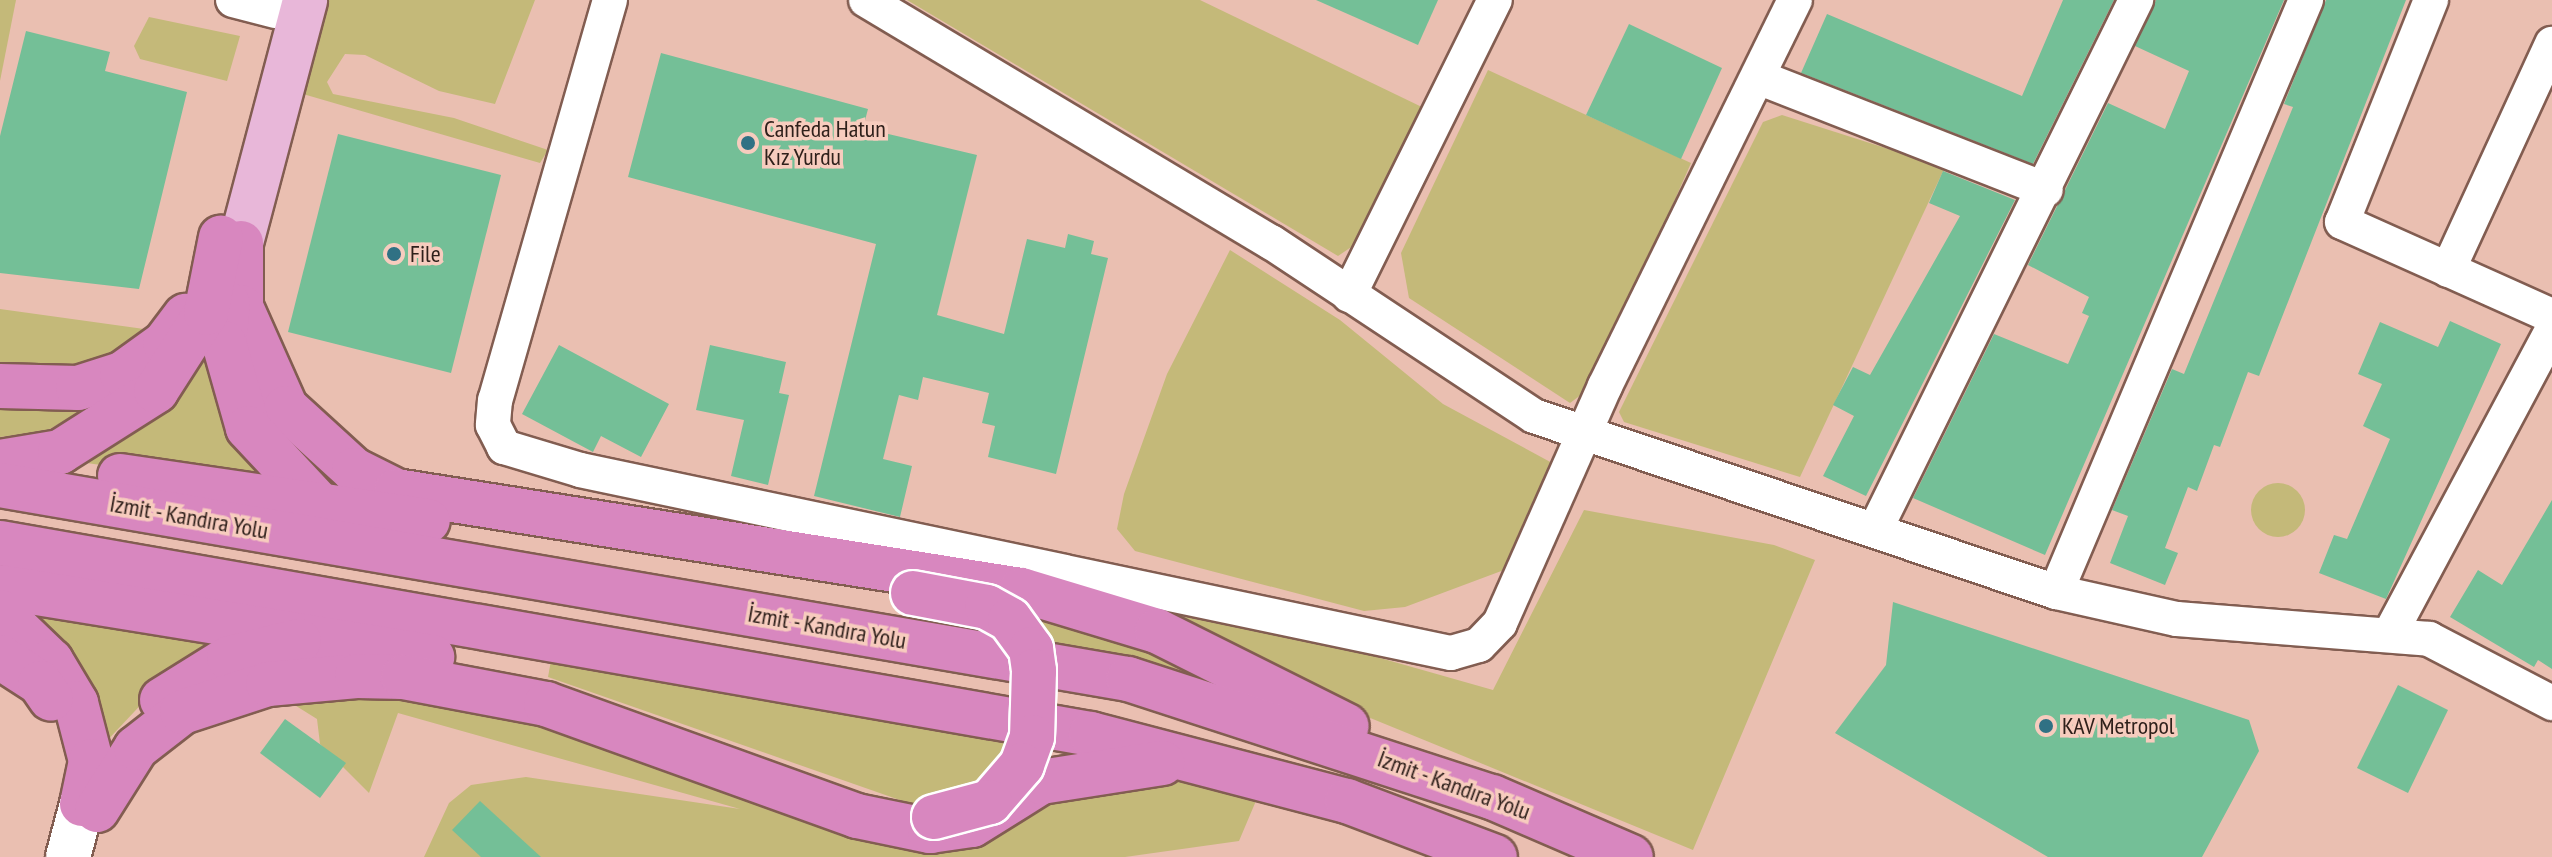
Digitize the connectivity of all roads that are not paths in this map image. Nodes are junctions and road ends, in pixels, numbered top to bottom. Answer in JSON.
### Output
{"nodes":[{"id":1,"x":233,"y":0,"type":"edge"},
{"id":2,"x":610,"y":0,"type":"edge"},
{"id":3,"x":866,"y":0,"type":"edge"},
{"id":4,"x":1495,"y":0,"type":"edge"},
{"id":5,"x":1795,"y":0,"type":"edge"},
{"id":6,"x":2136,"y":0,"type":"edge"},
{"id":7,"x":2306,"y":0,"type":"edge"},
{"id":8,"x":2431,"y":0,"type":"edge"},
{"id":9,"x":286,"y":4,"type":"edge"},
{"id":10,"x":2552,"y":44,"type":"edge"},
{"id":11,"x":1758,"y":77,"type":"junction"},
{"id":12,"x":2046,"y":190,"type":"junction"},
{"id":13,"x":231,"y":240,"type":"junction"},
{"id":14,"x":2448,"y":270,"type":"junction"},
{"id":15,"x":1349,"y":295,"type":"junction"},
{"id":16,"x":2552,"y":316,"type":"edge"},
{"id":17,"x":2552,"y":330,"type":"edge"},
{"id":18,"x":0,"y":386,"type":"edge"},
{"id":19,"x":1582,"y":435,"type":"junction"},
{"id":20,"x":3,"y":469,"type":"edge"},
{"id":21,"x":320,"y":505,"type":"junction"},
{"id":22,"x":1876,"y":528,"type":"junction"},
{"id":23,"x":0,"y":543,"type":"edge"},
{"id":24,"x":0,"y":587,"type":"edge"},
{"id":25,"x":2056,"y":592,"type":"junction"},
{"id":26,"x":0,"y":612,"type":"edge"},
{"id":27,"x":2391,"y":632,"type":"junction"},
{"id":28,"x":327,"y":637,"type":"junction"},
{"id":29,"x":0,"y":657,"type":"edge"},
{"id":30,"x":2552,"y":703,"type":"edge"},
{"id":31,"x":1198,"y":762,"type":"junction"},
{"id":32,"x":1409,"y":768,"type":"junction"},
{"id":33,"x":89,"y":807,"type":"junction"},
{"id":34,"x":68,"y":857,"type":"edge"},
{"id":35,"x":85,"y":857,"type":"edge"},
{"id":36,"x":1495,"y":857,"type":"edge"},
{"id":37,"x":1631,"y":857,"type":"edge"}],
"edges":[{"from":1,"to":9,"type":"street"},
{"from":2,"to":19,"type":"street"},
{"from":3,"to":15,"type":"street"},
{"from":4,"to":15,"type":"street"},
{"from":5,"to":11,"type":"street"},
{"from":6,"to":12,"type":"street"},
{"from":7,"to":25,"type":"street"},
{"from":8,"to":14,"type":"street"},
{"from":9,"to":13,"type":"main road"},
{"from":10,"to":14,"type":"street"},
{"from":11,"to":12,"type":"street"},
{"from":11,"to":19,"type":"street"},
{"from":12,"to":22,"type":"street"},
{"from":13,"to":18,"type":"highway"},
{"from":13,"to":20,"type":"highway"},
{"from":13,"to":21,"type":"highway"},
{"from":13,"to":32,"type":"highway"},
{"from":14,"to":16,"type":"street"},
{"from":15,"to":19,"type":"street"},
{"from":17,"to":27,"type":"street"},
{"from":19,"to":22,"type":"street"},
{"from":20,"to":21,"type":"highway"},
{"from":20,"to":32,"type":"highway","name":"İzmit - Kandıra Yolu"},
{"from":21,"to":28,"type":"highway","bridge":true},
{"from":22,"to":25,"type":"street"},
{"from":23,"to":31,"type":"highway"},
{"from":24,"to":28,"type":"highway"},
{"from":25,"to":27,"type":"street"},
{"from":26,"to":33,"type":"highway"},
{"from":27,"to":30,"type":"street"},
{"from":28,"to":33,"type":"highway"},
{"from":29,"to":33,"type":"highway"},
{"from":31,"to":33,"type":"highway"},
{"from":31,"to":36,"type":"highway"},
{"from":32,"to":37,"type":"highway","name":"İzmit - Kandıra Yolu"},
{"from":33,"to":34,"type":"main road"},
{"from":33,"to":35,"type":"main road"}]}
